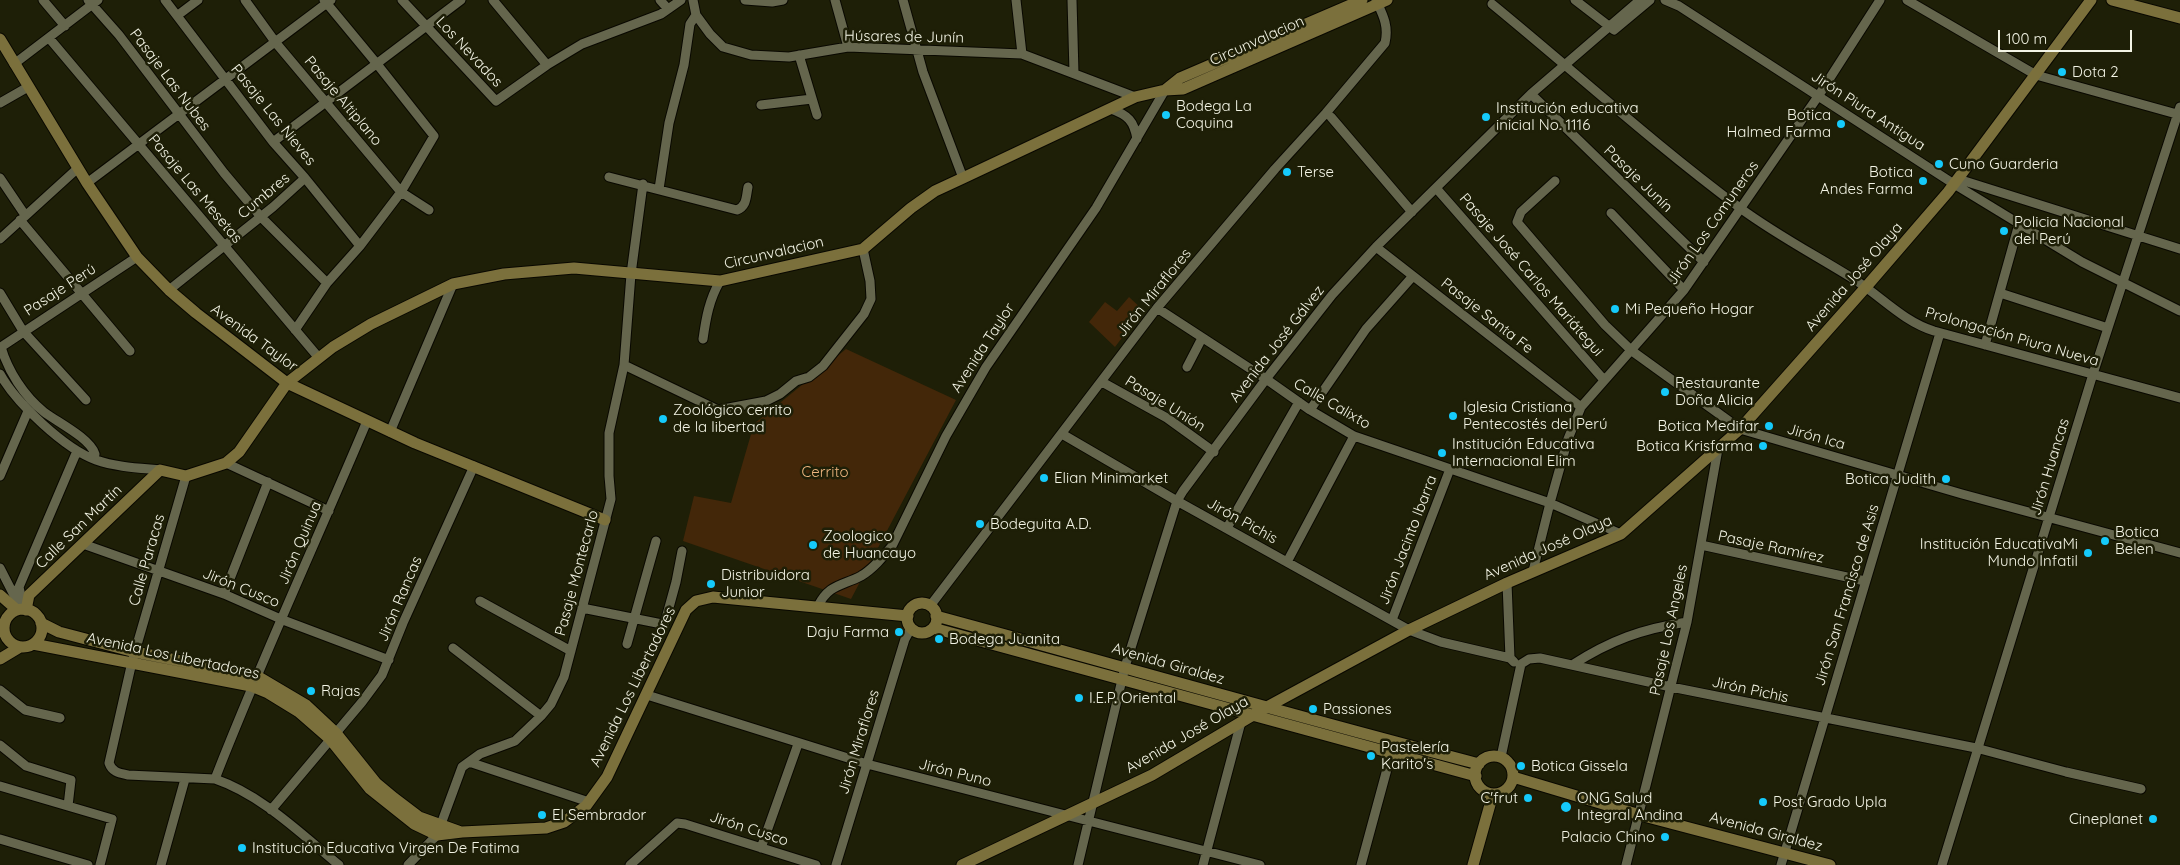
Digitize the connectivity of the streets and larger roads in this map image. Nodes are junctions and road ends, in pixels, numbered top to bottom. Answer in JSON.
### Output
{"nodes":[{"id":1,"x":42,"y":0,"type":"edge"},
{"id":2,"x":165,"y":0,"type":"edge"},
{"id":3,"x":198,"y":0,"type":"edge"},
{"id":4,"x":245,"y":0,"type":"edge"},
{"id":5,"x":402,"y":0,"type":"edge"},
{"id":6,"x":461,"y":0,"type":"edge"},
{"id":7,"x":493,"y":0,"type":"edge"},
{"id":8,"x":660,"y":0,"type":"edge"},
{"id":9,"x":682,"y":0,"type":"edge"},
{"id":10,"x":693,"y":0,"type":"edge"},
{"id":11,"x":746,"y":0,"type":"edge"},
{"id":12,"x":783,"y":0,"type":"edge"},
{"id":13,"x":835,"y":0,"type":"edge"},
{"id":14,"x":903,"y":0,"type":"edge"},
{"id":15,"x":1016,"y":0,"type":"edge"},
{"id":16,"x":1072,"y":0,"type":"edge"},
{"id":17,"x":1362,"y":0,"type":"edge"},
{"id":18,"x":1575,"y":0,"type":"edge"},
{"id":19,"x":1640,"y":0,"type":"edge"},
{"id":20,"x":1650,"y":0,"type":"edge"},
{"id":21,"x":1665,"y":0,"type":"edge"},
{"id":22,"x":1880,"y":0,"type":"edge"},
{"id":23,"x":1907,"y":0,"type":"edge"},
{"id":24,"x":2091,"y":0,"type":"edge"},
{"id":25,"x":2112,"y":0,"type":"edge"},
{"id":26,"x":327,"y":1,"type":"edge"},
{"id":27,"x":1380,"y":1,"type":"edge"},
{"id":28,"x":93,"y":2,"type":"edge"},
{"id":29,"x":1679,"y":3,"type":"edge"},
{"id":30,"x":1492,"y":4,"type":"dead end"},
{"id":31,"x":668,"y":9,"type":"junction"},
{"id":32,"x":178,"y":15,"type":"junction"},
{"id":33,"x":696,"y":15,"type":"junction"},
{"id":34,"x":2180,"y":18,"type":"edge"},
{"id":35,"x":64,"y":26,"type":"junction"},
{"id":36,"x":1609,"y":26,"type":"junction"},
{"id":37,"x":427,"y":27,"type":"junction"},
{"id":38,"x":49,"y":38,"type":"junction"},
{"id":39,"x":0,"y":39,"type":"edge"},
{"id":40,"x":276,"y":42,"type":"junction"},
{"id":41,"x":848,"y":47,"type":"junction"},
{"id":42,"x":917,"y":50,"type":"junction"},
{"id":43,"x":1022,"y":54,"type":"junction"},
{"id":44,"x":799,"y":55,"type":"junction"},
{"id":45,"x":14,"y":64,"type":"junction"},
{"id":46,"x":377,"y":64,"type":"junction"},
{"id":47,"x":1565,"y":64,"type":"junction"},
{"id":48,"x":546,"y":65,"type":"junction"},
{"id":49,"x":1074,"y":72,"type":"junction"},
{"id":50,"x":2036,"y":75,"type":"junction"},
{"id":51,"x":227,"y":80,"type":"junction"},
{"id":52,"x":28,"y":87,"type":"junction"},
{"id":53,"x":1165,"y":90,"type":"junction"},
{"id":54,"x":1531,"y":94,"type":"junction"},
{"id":55,"x":1819,"y":95,"type":"junction"},
{"id":56,"x":1135,"y":97,"type":"junction"},
{"id":57,"x":812,"y":99,"type":"junction"},
{"id":58,"x":326,"y":102,"type":"junction"},
{"id":59,"x":0,"y":103,"type":"edge"},
{"id":60,"x":761,"y":105,"type":"dead end"},
{"id":61,"x":1111,"y":109,"type":"junction"},
{"id":62,"x":2179,"y":112,"type":"edge"},
{"id":63,"x":180,"y":114,"type":"junction"},
{"id":64,"x":817,"y":115,"type":"dead end"},
{"id":65,"x":1331,"y":118,"type":"dead end"},
{"id":66,"x":1137,"y":139,"type":"junction"},
{"id":67,"x":273,"y":142,"type":"junction"},
{"id":68,"x":138,"y":144,"type":"junction"},
{"id":69,"x":78,"y":168,"type":"junction"},
{"id":70,"x":609,"y":176,"type":"dead end"},
{"id":71,"x":0,"y":178,"type":"edge"},
{"id":72,"x":306,"y":178,"type":"junction"},
{"id":73,"x":963,"y":178,"type":"junction"},
{"id":74,"x":1555,"y":181,"type":"dead end"},
{"id":75,"x":1956,"y":182,"type":"junction"},
{"id":76,"x":87,"y":184,"type":"junction"},
{"id":77,"x":643,"y":184,"type":"junction"},
{"id":78,"x":748,"y":187,"type":"dead end"},
{"id":79,"x":1436,"y":188,"type":"junction"},
{"id":80,"x":659,"y":189,"type":"junction"},
{"id":81,"x":401,"y":192,"type":"junction"},
{"id":82,"x":1742,"y":209,"type":"junction"},
{"id":83,"x":429,"y":210,"type":"dead end"},
{"id":84,"x":1412,"y":212,"type":"junction"},
{"id":85,"x":1611,"y":213,"type":"dead end"},
{"id":86,"x":261,"y":217,"type":"junction"},
{"id":87,"x":22,"y":218,"type":"junction"},
{"id":88,"x":2019,"y":224,"type":"junction"},
{"id":89,"x":2138,"y":236,"type":"junction"},
{"id":90,"x":0,"y":239,"type":"edge"},
{"id":91,"x":224,"y":246,"type":"junction"},
{"id":92,"x":360,"y":246,"type":"junction"},
{"id":93,"x":1376,"y":247,"type":"junction"},
{"id":94,"x":864,"y":249,"type":"junction"},
{"id":95,"x":2180,"y":249,"type":"edge"},
{"id":96,"x":137,"y":257,"type":"junction"},
{"id":97,"x":1704,"y":262,"type":"junction"},
{"id":98,"x":631,"y":274,"type":"junction"},
{"id":99,"x":1413,"y":276,"type":"junction"},
{"id":100,"x":720,"y":281,"type":"junction"},
{"id":101,"x":2123,"y":281,"type":"junction"},
{"id":102,"x":326,"y":284,"type":"junction"},
{"id":103,"x":452,"y":284,"type":"junction"},
{"id":104,"x":1866,"y":286,"type":"junction"},
{"id":105,"x":169,"y":290,"type":"junction"},
{"id":106,"x":1684,"y":290,"type":"junction"},
{"id":107,"x":81,"y":293,"type":"junction"},
{"id":108,"x":2000,"y":293,"type":"junction"},
{"id":109,"x":0,"y":294,"type":"edge"},
{"id":110,"x":1157,"y":308,"type":"junction"},
{"id":111,"x":2180,"y":311,"type":"edge"},
{"id":112,"x":2108,"y":328,"type":"junction"},
{"id":113,"x":295,"y":330,"type":"junction"},
{"id":114,"x":24,"y":331,"type":"junction"},
{"id":115,"x":1940,"y":333,"type":"junction"},
{"id":116,"x":1202,"y":338,"type":"junction"},
{"id":117,"x":703,"y":340,"type":"dead end"},
{"id":118,"x":1985,"y":345,"type":"junction"},
{"id":119,"x":0,"y":347,"type":"edge"},
{"id":120,"x":130,"y":351,"type":"dead end"},
{"id":121,"x":1632,"y":351,"type":"junction"},
{"id":122,"x":319,"y":358,"type":"junction"},
{"id":123,"x":624,"y":365,"type":"junction"},
{"id":124,"x":1187,"y":367,"type":"dead end"},
{"id":125,"x":0,"y":374,"type":"edge"},
{"id":126,"x":2092,"y":374,"type":"junction"},
{"id":127,"x":1266,"y":378,"type":"junction"},
{"id":128,"x":1604,"y":380,"type":"junction"},
{"id":129,"x":1102,"y":382,"type":"junction"},
{"id":130,"x":288,"y":383,"type":"junction"},
{"id":131,"x":2180,"y":398,"type":"edge"},
{"id":132,"x":86,"y":400,"type":"dead end"},
{"id":133,"x":1299,"y":402,"type":"junction"},
{"id":134,"x":1581,"y":407,"type":"junction"},
{"id":135,"x":1310,"y":410,"type":"junction"},
{"id":136,"x":28,"y":411,"type":"junction"},
{"id":137,"x":367,"y":420,"type":"junction"},
{"id":138,"x":1740,"y":429,"type":"junction"},
{"id":139,"x":390,"y":432,"type":"junction"},
{"id":140,"x":1062,"y":434,"type":"junction"},
{"id":141,"x":1354,"y":436,"type":"junction"},
{"id":142,"x":1718,"y":449,"type":"junction"},
{"id":143,"x":77,"y":451,"type":"junction"},
{"id":144,"x":1214,"y":452,"type":"junction"},
{"id":145,"x":94,"y":459,"type":"junction"},
{"id":146,"x":226,"y":463,"type":"junction"},
{"id":147,"x":474,"y":466,"type":"junction"},
{"id":148,"x":1450,"y":469,"type":"junction"},
{"id":149,"x":160,"y":470,"type":"junction"},
{"id":150,"x":1897,"y":475,"type":"junction"},
{"id":151,"x":0,"y":476,"type":"edge"},
{"id":152,"x":186,"y":476,"type":"junction"},
{"id":153,"x":268,"y":482,"type":"junction"},
{"id":154,"x":1177,"y":501,"type":"junction"},
{"id":155,"x":1550,"y":503,"type":"junction"},
{"id":156,"x":329,"y":511,"type":"junction"},
{"id":157,"x":2049,"y":518,"type":"junction"},
{"id":158,"x":605,"y":520,"type":"junction"},
{"id":159,"x":1226,"y":528,"type":"junction"},
{"id":160,"x":1621,"y":534,"type":"junction"},
{"id":161,"x":656,"y":541,"type":"dead end"},
{"id":162,"x":83,"y":544,"type":"junction"},
{"id":163,"x":1701,"y":545,"type":"junction"},
{"id":164,"x":682,"y":551,"type":"dead end"},
{"id":165,"x":2180,"y":553,"type":"edge"},
{"id":166,"x":1287,"y":562,"type":"junction"},
{"id":167,"x":0,"y":568,"type":"edge"},
{"id":168,"x":1533,"y":571,"type":"junction"},
{"id":169,"x":158,"y":572,"type":"junction"},
{"id":170,"x":1865,"y":581,"type":"junction"},
{"id":171,"x":1507,"y":582,"type":"junction"},
{"id":172,"x":224,"y":594,"type":"junction"},
{"id":173,"x":0,"y":595,"type":"edge"},
{"id":174,"x":480,"y":601,"type":"dead end"},
{"id":175,"x":818,"y":606,"type":"junction"},
{"id":176,"x":582,"y":608,"type":"junction"},
{"id":177,"x":22,"y":610,"type":"junction"},
{"id":178,"x":933,"y":611,"type":"junction"},
{"id":179,"x":908,"y":616,"type":"junction"},
{"id":180,"x":634,"y":618,"type":"junction"},
{"id":181,"x":283,"y":620,"type":"junction"},
{"id":182,"x":1392,"y":620,"type":"junction"},
{"id":183,"x":1687,"y":622,"type":"junction"},
{"id":184,"x":41,"y":623,"type":"junction"},
{"id":185,"x":911,"y":628,"type":"junction"},
{"id":186,"x":933,"y":628,"type":"junction"},
{"id":187,"x":3,"y":630,"type":"edge"},
{"id":188,"x":1409,"y":630,"type":"junction"},
{"id":189,"x":76,"y":636,"type":"junction"},
{"id":190,"x":33,"y":644,"type":"junction"},
{"id":191,"x":627,"y":644,"type":"dead end"},
{"id":192,"x":0,"y":647,"type":"edge"},
{"id":193,"x":20,"y":647,"type":"junction"},
{"id":194,"x":453,"y":648,"type":"dead end"},
{"id":195,"x":72,"y":651,"type":"junction"},
{"id":196,"x":571,"y":651,"type":"junction"},
{"id":197,"x":133,"y":657,"type":"junction"},
{"id":198,"x":1510,"y":658,"type":"junction"},
{"id":199,"x":0,"y":659,"type":"edge"},
{"id":200,"x":389,"y":660,"type":"junction"},
{"id":201,"x":1521,"y":664,"type":"junction"},
{"id":202,"x":1572,"y":665,"type":"junction"},
{"id":203,"x":1125,"y":673,"type":"junction"},
{"id":204,"x":257,"y":676,"type":"junction"},
{"id":205,"x":251,"y":686,"type":"junction"},
{"id":206,"x":1671,"y":688,"type":"junction"},
{"id":207,"x":0,"y":690,"type":"edge"},
{"id":208,"x":647,"y":695,"type":"junction"},
{"id":209,"x":1265,"y":708,"type":"junction"},
{"id":210,"x":1254,"y":715,"type":"junction"},
{"id":211,"x":541,"y":716,"type":"junction"},
{"id":212,"x":60,"y":718,"type":"dead end"},
{"id":213,"x":1824,"y":719,"type":"junction"},
{"id":214,"x":1241,"y":722,"type":"junction"},
{"id":215,"x":333,"y":736,"type":"junction"},
{"id":216,"x":798,"y":744,"type":"junction"},
{"id":217,"x":0,"y":745,"type":"edge"},
{"id":218,"x":1393,"y":748,"type":"junction"},
{"id":219,"x":1976,"y":748,"type":"junction"},
{"id":220,"x":1501,"y":757,"type":"junction"},
{"id":221,"x":469,"y":762,"type":"junction"},
{"id":222,"x":867,"y":764,"type":"junction"},
{"id":223,"x":1479,"y":764,"type":"junction"},
{"id":224,"x":1476,"y":776,"type":"junction"},
{"id":225,"x":185,"y":779,"type":"junction"},
{"id":226,"x":215,"y":779,"type":"junction"},
{"id":227,"x":1517,"y":779,"type":"junction"},
{"id":228,"x":0,"y":786,"type":"edge"},
{"id":229,"x":2141,"y":789,"type":"dead end"},
{"id":230,"x":1493,"y":794,"type":"junction"},
{"id":231,"x":589,"y":802,"type":"junction"},
{"id":232,"x":1093,"y":802,"type":"junction"},
{"id":233,"x":68,"y":806,"type":"junction"},
{"id":234,"x":271,"y":810,"type":"junction"},
{"id":235,"x":1066,"y":815,"type":"junction"},
{"id":236,"x":1640,"y":815,"type":"junction"},
{"id":237,"x":1089,"y":821,"type":"junction"},
{"id":238,"x":439,"y":830,"type":"junction"},
{"id":239,"x":0,"y":839,"type":"edge"},
{"id":240,"x":761,"y":848,"type":"junction"},
{"id":241,"x":1207,"y":851,"type":"junction"},
{"id":242,"x":1785,"y":852,"type":"junction"},
{"id":243,"x":417,"y":861,"type":"edge"},
{"id":244,"x":163,"y":864,"type":"edge"},
{"id":245,"x":88,"y":865,"type":"edge"},
{"id":246,"x":100,"y":865,"type":"edge"},
{"id":247,"x":339,"y":865,"type":"edge"},
{"id":248,"x":408,"y":865,"type":"edge"},
{"id":249,"x":630,"y":865,"type":"edge"},
{"id":250,"x":816,"y":865,"type":"edge"},
{"id":251,"x":836,"y":865,"type":"edge"},
{"id":252,"x":962,"y":865,"type":"edge"},
{"id":253,"x":1078,"y":865,"type":"edge"},
{"id":254,"x":1203,"y":865,"type":"edge"},
{"id":255,"x":1260,"y":865,"type":"edge"},
{"id":256,"x":1361,"y":865,"type":"edge"},
{"id":257,"x":1472,"y":865,"type":"edge"},
{"id":258,"x":1626,"y":865,"type":"edge"},
{"id":259,"x":1781,"y":865,"type":"edge"},
{"id":260,"x":1830,"y":865,"type":"edge"},
{"id":261,"x":1942,"y":865,"type":"edge"}],
"edges":[{"from":1,"to":35,"type":"street"},
{"from":2,"to":32,"type":"street","name":"Pasaje Las Nieves"},
{"from":3,"to":32,"type":"street"},
{"from":4,"to":40,"type":"street","name":"Pasaje Altiplano"},
{"from":5,"to":37,"type":"street","name":"Los Nevados"},
{"from":6,"to":37,"type":"street"},
{"from":7,"to":48,"type":"street"},
{"from":8,"to":31,"type":"street"},
{"from":9,"to":31,"type":"street"},
{"from":10,"to":33,"type":"street","name":"Húsares de Junín"},
{"from":11,"to":12,"type":"street"},
{"from":13,"to":41,"type":"street"},
{"from":14,"to":42,"type":"street"},
{"from":15,"to":43,"type":"street"},
{"from":16,"to":49,"type":"street"},
{"from":17,"to":53,"type":"street","name":"Circunvalacion"},
{"from":18,"to":36,"type":"street"},
{"from":19,"to":36,"type":"street","name":"Avenida José Gálvez"},
{"from":20,"to":36,"type":"street"},
{"from":21,"to":29,"type":"street","name":"Jirón Piura Antigua"},
{"from":22,"to":55,"type":"street","name":"Jirón Los Comuneros"},
{"from":23,"to":50,"type":"street"},
{"from":24,"to":50,"type":"street","name":"Avenida José Olaya"},
{"from":25,"to":34,"type":"street"},
{"from":26,"to":40,"type":"street"},
{"from":26,"to":46,"type":"street"},
{"from":27,"to":53,"type":"street","name":"Circunvalacion"},
{"from":27,"to":110,"type":"street","name":"Jirón Miraflores"},
{"from":28,"to":35,"type":"street"},
{"from":28,"to":63,"type":"street","name":"Pasaje Las Nubes"},
{"from":29,"to":55,"type":"street","name":"Jirón Piura Antigua"},
{"from":30,"to":47,"type":"street","name":"Prolongación Piura Nueva"},
{"from":31,"to":48,"type":"street"},
{"from":32,"to":51,"type":"street","name":"Pasaje Las Nieves"},
{"from":33,"to":44,"type":"street","name":"Húsares de Junín"},
{"from":33,"to":80,"type":"street"},
{"from":35,"to":38,"type":"street"},
{"from":36,"to":47,"type":"street","name":"Avenida José Gálvez"},
{"from":37,"to":46,"type":"street"},
{"from":37,"to":48,"type":"street","name":"Los Nevados"},
{"from":38,"to":45,"type":"street"},
{"from":38,"to":68,"type":"street","name":"Pasaje Las Mesetas"},
{"from":39,"to":45,"type":"street","name":"Avenida Taylor"},
{"from":40,"to":51,"type":"street"},
{"from":40,"to":58,"type":"street","name":"Pasaje Altiplano"},
{"from":41,"to":42,"type":"street","name":"Húsares de Junín"},
{"from":41,"to":44,"type":"street","name":"Húsares de Junín"},
{"from":42,"to":43,"type":"street","name":"Húsares de Junín"},
{"from":42,"to":73,"type":"street"},
{"from":43,"to":49,"type":"street","name":"Húsares de Junín"},
{"from":44,"to":57,"type":"street"},
{"from":45,"to":52,"type":"street","name":"Avenida Taylor"},
{"from":46,"to":58,"type":"street"},
{"from":46,"to":81,"type":"street"},
{"from":47,"to":54,"type":"street","name":"Avenida José Gálvez"},
{"from":47,"to":82,"type":"street","name":"Prolongación Piura Nueva"},
{"from":49,"to":56,"type":"street","name":"Húsares de Junín"},
{"from":50,"to":62,"type":"street"},
{"from":50,"to":75,"type":"street","name":"Avenida José Olaya"},
{"from":51,"to":63,"type":"street"},
{"from":51,"to":67,"type":"street","name":"Pasaje Las Nieves"},
{"from":52,"to":59,"type":"street"},
{"from":52,"to":69,"type":"street","name":"Avenida Taylor"},
{"from":53,"to":56,"type":"street","name":"Circunvalacion"},
{"from":53,"to":66,"type":"street","name":"Avenida Taylor"},
{"from":54,"to":79,"type":"street","name":"Avenida José Gálvez"},
{"from":54,"to":97,"type":"street","name":"Pasaje Junín"},
{"from":55,"to":75,"type":"street","name":"Jirón Piura Antigua"},
{"from":55,"to":82,"type":"street","name":"Jirón Los Comuneros"},
{"from":56,"to":61,"type":"street","name":"Circunvalacion"},
{"from":57,"to":60,"type":"street"},
{"from":57,"to":64,"type":"street"},
{"from":58,"to":67,"type":"street"},
{"from":58,"to":81,"type":"street","name":"Pasaje Altiplano"},
{"from":61,"to":66,"type":"street"},
{"from":61,"to":73,"type":"street","name":"Circunvalacion"},
{"from":62,"to":89,"type":"street","name":"Jirón Huancas"},
{"from":63,"to":68,"type":"street"},
{"from":63,"to":86,"type":"street","name":"Pasaje Las Nubes"},
{"from":65,"to":84,"type":"street"},
{"from":66,"to":175,"type":"street","name":"Avenida Taylor"},
{"from":67,"to":72,"type":"street","name":"Pasaje Las Nieves"},
{"from":68,"to":76,"type":"street"},
{"from":68,"to":91,"type":"street","name":"Pasaje Las Mesetas"},
{"from":69,"to":76,"type":"street","name":"Avenida Taylor"},
{"from":69,"to":87,"type":"street"},
{"from":70,"to":77,"type":"street"},
{"from":71,"to":87,"type":"street"},
{"from":72,"to":86,"type":"street","name":"Cumbres"},
{"from":72,"to":92,"type":"street","name":"Pasaje Las Nieves"},
{"from":73,"to":94,"type":"street","name":"Circunvalacion"},
{"from":74,"to":121,"type":"street","name":"Jirón Ica"},
{"from":75,"to":88,"type":"street","name":"Jirón Piura Antigua"},
{"from":75,"to":89,"type":"street"},
{"from":75,"to":104,"type":"street","name":"Avenida José Olaya"},
{"from":76,"to":96,"type":"street","name":"Avenida Taylor"},
{"from":77,"to":80,"type":"street"},
{"from":77,"to":98,"type":"street","name":"Pasaje Montecarlo"},
{"from":78,"to":80,"type":"street"},
{"from":79,"to":84,"type":"street","name":"Avenida José Gálvez"},
{"from":79,"to":128,"type":"street","name":"Pasaje José Carlos Mariátegui"},
{"from":81,"to":83,"type":"street","name":"Pasaje Altiplano"},
{"from":81,"to":92,"type":"street"},
{"from":82,"to":97,"type":"street","name":"Jirón Los Comuneros"},
{"from":82,"to":104,"type":"street","name":"Prolongación Piura Nueva"},
{"from":84,"to":93,"type":"street","name":"Avenida José Gálvez"},
{"from":85,"to":106,"type":"street"},
{"from":86,"to":91,"type":"street","name":"Cumbres"},
{"from":86,"to":102,"type":"street","name":"Pasaje Las Nubes"},
{"from":87,"to":90,"type":"street"},
{"from":87,"to":107,"type":"street"},
{"from":88,"to":101,"type":"street","name":"Jirón Piura Antigua"},
{"from":88,"to":108,"type":"street"},
{"from":89,"to":95,"type":"street"},
{"from":89,"to":101,"type":"street","name":"Jirón Huancas"},
{"from":91,"to":105,"type":"street","name":"Cumbres"},
{"from":91,"to":113,"type":"street","name":"Pasaje Las Mesetas"},
{"from":92,"to":102,"type":"street"},
{"from":93,"to":99,"type":"street","name":"Pasaje Santa Fe"},
{"from":93,"to":127,"type":"street","name":"Avenida José Gálvez"},
{"from":94,"to":100,"type":"street","name":"Circunvalacion"},
{"from":94,"to":123,"type":"street"},
{"from":96,"to":105,"type":"street","name":"Avenida Taylor"},
{"from":96,"to":107,"type":"street","name":"Pasaje Perú"},
{"from":97,"to":106,"type":"street","name":"Jirón Los Comuneros"},
{"from":98,"to":100,"type":"street","name":"Circunvalacion"},
{"from":98,"to":103,"type":"street","name":"Circunvalacion"},
{"from":98,"to":123,"type":"street","name":"Pasaje Montecarlo"},
{"from":99,"to":134,"type":"street","name":"Pasaje Santa Fe"},
{"from":99,"to":135,"type":"street"},
{"from":100,"to":117,"type":"street"},
{"from":101,"to":111,"type":"street","name":"Jirón Piura Antigua"},
{"from":101,"to":112,"type":"street","name":"Jirón Huancas"},
{"from":102,"to":113,"type":"street"},
{"from":103,"to":122,"type":"street","name":"Circunvalacion"},
{"from":103,"to":139,"type":"street"},
{"from":104,"to":115,"type":"street","name":"Prolongación Piura Nueva"},
{"from":104,"to":138,"type":"street","name":"Avenida José Olaya"},
{"from":105,"to":130,"type":"street","name":"Avenida Taylor"},
{"from":106,"to":121,"type":"street","name":"Jirón Los Comuneros"},
{"from":107,"to":114,"type":"street","name":"Pasaje Perú"},
{"from":107,"to":120,"type":"street"},
{"from":108,"to":112,"type":"street"},
{"from":108,"to":118,"type":"street"},
{"from":109,"to":114,"type":"street"},
{"from":110,"to":116,"type":"street","name":"Calle Calixto"},
{"from":110,"to":129,"type":"street","name":"Jirón Miraflores"},
{"from":112,"to":126,"type":"street","name":"Jirón Huancas"},
{"from":113,"to":122,"type":"street","name":"Pasaje Las Mesetas"},
{"from":114,"to":119,"type":"street","name":"Pasaje Perú"},
{"from":114,"to":132,"type":"street"},
{"from":115,"to":118,"type":"street","name":"Prolongación Piura Nueva"},
{"from":115,"to":150,"type":"street","name":"Jirón San Francisco de Asis"},
{"from":116,"to":124,"type":"street"},
{"from":116,"to":127,"type":"street","name":"Calle Calixto"},
{"from":118,"to":126,"type":"street","name":"Prolongación Piura Nueva"},
{"from":119,"to":145,"type":"street","name":"Pasaje Perú"},
{"from":121,"to":128,"type":"street","name":"Jirón Los Comuneros"},
{"from":121,"to":138,"type":"street","name":"Jirón Ica"},
{"from":122,"to":130,"type":"street","name":"Circunvalacion"},
{"from":123,"to":158,"type":"street","name":"Pasaje Montecarlo"},
{"from":125,"to":136,"type":"street"},
{"from":126,"to":131,"type":"street","name":"Prolongación Piura Nueva"},
{"from":126,"to":157,"type":"street","name":"Jirón Huancas"},
{"from":127,"to":133,"type":"street","name":"Calle Calixto"},
{"from":127,"to":144,"type":"street","name":"Avenida José Gálvez"},
{"from":128,"to":134,"type":"street","name":"Jirón Los Comuneros"},
{"from":129,"to":140,"type":"street","name":"Jirón Miraflores"},
{"from":129,"to":144,"type":"street","name":"Pasaje Unión"},
{"from":130,"to":137,"type":"street","name":"Avenida Taylor"},
{"from":130,"to":146,"type":"street","name":"Circunvalacion"},
{"from":133,"to":135,"type":"street","name":"Calle Calixto"},
{"from":133,"to":159,"type":"street"},
{"from":134,"to":155,"type":"street","name":"Jirón Los Comuneros"},
{"from":135,"to":141,"type":"street","name":"Calle Calixto"},
{"from":136,"to":143,"type":"street"},
{"from":136,"to":151,"type":"street"},
{"from":137,"to":139,"type":"street","name":"Avenida Taylor"},
{"from":137,"to":156,"type":"street","name":"Jirón Quinua"},
{"from":138,"to":142,"type":"street","name":"Avenida José Olaya"},
{"from":138,"to":150,"type":"street","name":"Jirón Ica"},
{"from":139,"to":147,"type":"street","name":"Avenida Taylor"},
{"from":140,"to":154,"type":"street","name":"Jirón Pichis"},
{"from":140,"to":178,"type":"street","name":"Jirón Miraflores"},
{"from":141,"to":148,"type":"street","name":"Calle Calixto"},
{"from":141,"to":166,"type":"street"},
{"from":142,"to":160,"type":"street","name":"Avenida José Olaya"},
{"from":142,"to":163,"type":"street","name":"Pasaje Los Angeles"},
{"from":143,"to":145,"type":"street"},
{"from":143,"to":177,"type":"street"},
{"from":144,"to":154,"type":"street","name":"Avenida José Gálvez"},
{"from":145,"to":149,"type":"street"},
{"from":146,"to":152,"type":"street"},
{"from":146,"to":153,"type":"street"},
{"from":147,"to":158,"type":"street","name":"Avenida Taylor"},
{"from":147,"to":200,"type":"street","name":"Jirón Rancas"},
{"from":148,"to":155,"type":"street","name":"Calle Calixto"},
{"from":148,"to":182,"type":"street","name":"Jirón Jacinto Ibarra"},
{"from":149,"to":152,"type":"street"},
{"from":149,"to":162,"type":"street","name":"Calle San Martín"},
{"from":150,"to":157,"type":"street","name":"Jirón Ica"},
{"from":150,"to":170,"type":"street","name":"Jirón San Francisco de Asis"},
{"from":152,"to":169,"type":"street","name":"Calle Paracas"},
{"from":153,"to":156,"type":"street"},
{"from":153,"to":172,"type":"street"},
{"from":154,"to":159,"type":"street","name":"Jirón Pichis"},
{"from":154,"to":203,"type":"street","name":"Avenida José Gálvez"},
{"from":155,"to":160,"type":"street","name":"Calle Calixto"},
{"from":155,"to":168,"type":"street","name":"Jirón Los Comuneros"},
{"from":156,"to":181,"type":"street","name":"Jirón Quinua"},
{"from":157,"to":165,"type":"street","name":"Jirón Ica"},
{"from":157,"to":219,"type":"street","name":"Jirón Huancas"},
{"from":158,"to":176,"type":"street","name":"Pasaje Montecarlo"},
{"from":159,"to":166,"type":"street","name":"Jirón Pichis"},
{"from":160,"to":168,"type":"street","name":"Avenida José Olaya"},
{"from":161,"to":180,"type":"street"},
{"from":162,"to":169,"type":"street","name":"Jirón Cusco"},
{"from":162,"to":177,"type":"street","name":"Calle San Martín"},
{"from":163,"to":170,"type":"street","name":"Pasaje Ramírez"},
{"from":163,"to":183,"type":"street","name":"Pasaje Los Angeles"},
{"from":164,"to":180,"type":"street"},
{"from":166,"to":182,"type":"street","name":"Jirón Pichis"},
{"from":167,"to":177,"type":"street"},
{"from":168,"to":171,"type":"street","name":"Avenida José Olaya"},
{"from":169,"to":172,"type":"street","name":"Jirón Cusco"},
{"from":169,"to":197,"type":"street","name":"Calle Paracas"},
{"from":170,"to":213,"type":"street","name":"Jirón San Francisco de Asis"},
{"from":171,"to":188,"type":"street","name":"Avenida José Olaya"},
{"from":171,"to":198,"type":"street"},
{"from":172,"to":181,"type":"street","name":"Jirón Cusco"},
{"from":173,"to":177,"type":"street"},
{"from":174,"to":196,"type":"street"},
{"from":175,"to":179,"type":"street","name":"Avenida Los Libertadores"},
{"from":175,"to":208,"type":"street","name":"Avenida Los Libertadores"},
{"from":176,"to":180,"type":"street"},
{"from":176,"to":196,"type":"street","name":"Pasaje Montecarlo"},
{"from":177,"to":184,"type":"street"},
{"from":177,"to":187,"type":"street"},
{"from":178,"to":179,"type":"street"},
{"from":178,"to":186,"type":"street"},
{"from":178,"to":203,"type":"street","name":"Avenida Giraldez"},
{"from":179,"to":185,"type":"street"},
{"from":180,"to":191,"type":"street"},
{"from":181,"to":200,"type":"street","name":"Jirón Cusco"},
{"from":181,"to":204,"type":"street","name":"Jirón Quinua"},
{"from":182,"to":188,"type":"street","name":"Jirón Pichis"},
{"from":183,"to":202,"type":"street"},
{"from":183,"to":206,"type":"street","name":"Pasaje Los Angeles"},
{"from":184,"to":189,"type":"street","name":"Avenida Los Libertadores"},
{"from":184,"to":190,"type":"street"},
{"from":185,"to":186,"type":"street"},
{"from":185,"to":222,"type":"street","name":"Jirón Miraflores"},
{"from":186,"to":203,"type":"street","name":"Avenida Giraldez"},
{"from":187,"to":192,"type":"street"},
{"from":187,"to":193,"type":"street"},
{"from":188,"to":198,"type":"street","name":"Jirón Pichis"},
{"from":188,"to":209,"type":"street","name":"Avenida José Olaya"},
{"from":189,"to":195,"type":"street"},
{"from":189,"to":197,"type":"street","name":"Avenida Los Libertadores"},
{"from":190,"to":193,"type":"street"},
{"from":190,"to":195,"type":"street","name":"Avenida Los Libertadores"},
{"from":193,"to":199,"type":"street"},
{"from":194,"to":211,"type":"street"},
{"from":195,"to":197,"type":"street","name":"Avenida Los Libertadores"},
{"from":196,"to":211,"type":"street","name":"Pasaje Montecarlo"},
{"from":197,"to":204,"type":"street","name":"Avenida Los Libertadores"},
{"from":197,"to":205,"type":"street","name":"Avenida Los Libertadores"},
{"from":197,"to":225,"type":"street","name":"Calle Paracas"},
{"from":198,"to":201,"type":"street","name":"Jirón Pichis"},
{"from":200,"to":215,"type":"street","name":"Jirón Rancas"},
{"from":201,"to":202,"type":"street","name":"Jirón Pichis"},
{"from":201,"to":220,"type":"street"},
{"from":202,"to":206,"type":"street","name":"Jirón Pichis"},
{"from":203,"to":209,"type":"street","name":"Avenida Giraldez"},
{"from":203,"to":210,"type":"street","name":"Avenida Giraldez"},
{"from":203,"to":232,"type":"street","name":"Avenida José Gálvez"},
{"from":204,"to":205,"type":"street","name":"Jirón Quinua"},
{"from":204,"to":215,"type":"street","name":"Avenida Los Libertadores"},
{"from":205,"to":215,"type":"street","name":"Avenida Los Libertadores"},
{"from":205,"to":226,"type":"street"},
{"from":206,"to":213,"type":"street","name":"Jirón Pichis"},
{"from":206,"to":236,"type":"street","name":"Pasaje Los Angeles"},
{"from":207,"to":212,"type":"street"},
{"from":208,"to":216,"type":"street","name":"Jirón Puno"},
{"from":208,"to":231,"type":"street","name":"Avenida Los Libertadores"},
{"from":209,"to":210,"type":"street","name":"Avenida José Olaya"},
{"from":209,"to":218,"type":"street","name":"Avenida Giraldez"},
{"from":210,"to":214,"type":"street","name":"Avenida José Olaya"},
{"from":210,"to":218,"type":"street","name":"Avenida Giraldez"},
{"from":211,"to":221,"type":"street","name":"Pasaje Montecarlo"},
{"from":213,"to":219,"type":"street","name":"Jirón Pichis"},
{"from":213,"to":242,"type":"street","name":"Jirón San Francisco de Asis"},
{"from":214,"to":232,"type":"street","name":"Avenida José Olaya"},
{"from":214,"to":241,"type":"street"},
{"from":215,"to":234,"type":"street","name":"Jirón Rancas"},
{"from":215,"to":238,"type":"street","name":"Avenida Los Libertadores"},
{"from":216,"to":222,"type":"street","name":"Jirón Puno"},
{"from":216,"to":240,"type":"street"},
{"from":217,"to":233,"type":"street"},
{"from":218,"to":223,"type":"street","name":"Avenida Giraldez"},
{"from":218,"to":224,"type":"street","name":"Avenida Giraldez"},
{"from":218,"to":256,"type":"street"},
{"from":219,"to":229,"type":"street","name":"Jirón Pichis"},
{"from":219,"to":261,"type":"street","name":"Jirón Huancas"},
{"from":220,"to":223,"type":"street"},
{"from":220,"to":227,"type":"street"},
{"from":221,"to":231,"type":"street"},
{"from":221,"to":238,"type":"street","name":"Pasaje Montecarlo"},
{"from":222,"to":235,"type":"street","name":"Jirón Puno"},
{"from":222,"to":251,"type":"street","name":"Jirón Miraflores"},
{"from":223,"to":224,"type":"street"},
{"from":224,"to":230,"type":"street"},
{"from":225,"to":226,"type":"street"},
{"from":225,"to":244,"type":"street"},
{"from":226,"to":234,"type":"street"},
{"from":227,"to":230,"type":"street"},
{"from":227,"to":236,"type":"street","name":"Avenida Giraldez"},
{"from":228,"to":233,"type":"street"},
{"from":230,"to":257,"type":"street"},
{"from":231,"to":238,"type":"street","name":"Avenida Los Libertadores"},
{"from":232,"to":235,"type":"street","name":"Avenida José Olaya"},
{"from":232,"to":237,"type":"street","name":"Avenida José Gálvez"},
{"from":233,"to":246,"type":"street"},
{"from":234,"to":247,"type":"street"},
{"from":235,"to":237,"type":"street","name":"Jirón Puno"},
{"from":235,"to":252,"type":"street","name":"Avenida José Olaya"},
{"from":236,"to":242,"type":"street","name":"Avenida Giraldez"},
{"from":236,"to":258,"type":"street","name":"Pasaje Los Angeles"},
{"from":237,"to":241,"type":"street","name":"Jirón Puno"},
{"from":237,"to":253,"type":"street","name":"Avenida José Gálvez"},
{"from":238,"to":243,"type":"street"},
{"from":239,"to":245,"type":"street"},
{"from":240,"to":249,"type":"street","name":"Jirón Cusco"},
{"from":240,"to":250,"type":"street","name":"Jirón Cusco"},
{"from":241,"to":254,"type":"street"},
{"from":241,"to":255,"type":"street","name":"Jirón Puno"},
{"from":242,"to":259,"type":"street","name":"Jirón San Francisco de Asis"},
{"from":242,"to":260,"type":"street","name":"Avenida Giraldez"},
{"from":243,"to":248,"type":"street"}]}
